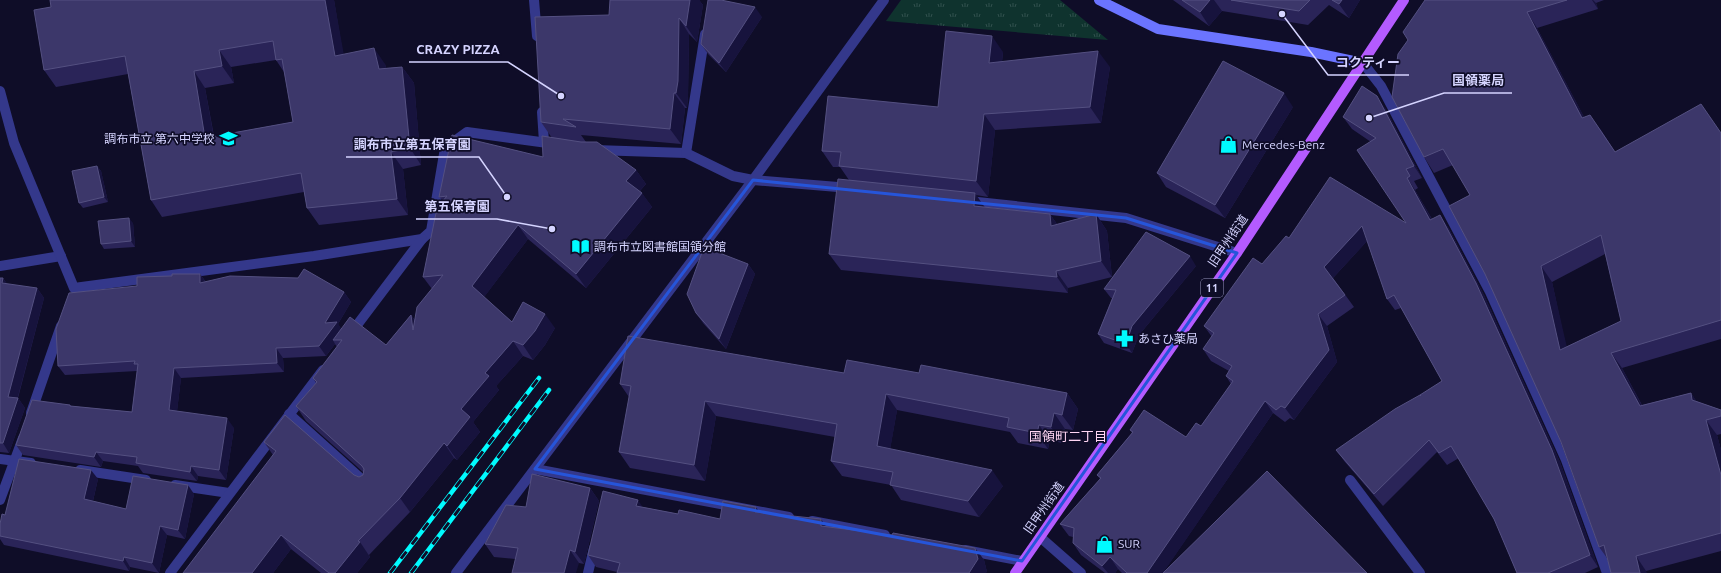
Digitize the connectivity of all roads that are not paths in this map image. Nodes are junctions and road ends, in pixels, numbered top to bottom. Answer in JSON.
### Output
{"nodes":[{"id":1,"x":534,"y":0,"type":"edge"},
{"id":2,"x":884,"y":0,"type":"edge"},
{"id":3,"x":1099,"y":0,"type":"edge"},
{"id":4,"x":1404,"y":0,"type":"edge"},
{"id":5,"x":706,"y":23,"type":"edge"},
{"id":6,"x":537,"y":43,"type":"edge"},
{"id":7,"x":1363,"y":63,"type":"junction"},
{"id":8,"x":0,"y":91,"type":"edge"},
{"id":9,"x":541,"y":104,"type":"edge"},
{"id":10,"x":3,"y":110,"type":"edge"},
{"id":11,"x":544,"y":142,"type":"junction"},
{"id":12,"x":565,"y":145,"type":"edge"},
{"id":13,"x":585,"y":148,"type":"edge"},
{"id":14,"x":686,"y":153,"type":"junction"},
{"id":15,"x":753,"y":180,"type":"junction"},
{"id":16,"x":860,"y":190,"type":"edge"},
{"id":17,"x":954,"y":200,"type":"edge"},
{"id":18,"x":422,"y":239,"type":"junction"},
{"id":19,"x":1236,"y":253,"type":"junction"},
{"id":20,"x":61,"y":256,"type":"junction"},
{"id":21,"x":0,"y":266,"type":"edge"},
{"id":22,"x":64,"y":318,"type":"edge"},
{"id":23,"x":346,"y":339,"type":"edge"},
{"id":24,"x":327,"y":364,"type":"edge"},
{"id":25,"x":289,"y":414,"type":"junction"},
{"id":26,"x":0,"y":460,"type":"edge"},
{"id":27,"x":15,"y":460,"type":"junction"},
{"id":28,"x":38,"y":464,"type":"edge"},
{"id":29,"x":68,"y":468,"type":"edge"},
{"id":30,"x":535,"y":469,"type":"junction"},
{"id":31,"x":1350,"y":480,"type":"edge"},
{"id":32,"x":152,"y":481,"type":"edge"},
{"id":33,"x":168,"y":484,"type":"edge"},
{"id":34,"x":368,"y":485,"type":"edge"},
{"id":35,"x":229,"y":493,"type":"junction"},
{"id":36,"x":0,"y":500,"type":"edge"},
{"id":37,"x":597,"y":536,"type":"edge"},
{"id":38,"x":1040,"y":537,"type":"junction"},
{"id":39,"x":898,"y":538,"type":"edge"},
{"id":40,"x":952,"y":548,"type":"edge"},
{"id":41,"x":1022,"y":561,"type":"junction"},
{"id":42,"x":170,"y":573,"type":"edge"},
{"id":43,"x":456,"y":573,"type":"edge"},
{"id":44,"x":588,"y":573,"type":"edge"},
{"id":45,"x":1015,"y":573,"type":"edge"},
{"id":46,"x":1081,"y":573,"type":"edge"},
{"id":47,"x":1420,"y":573,"type":"edge"},
{"id":48,"x":1607,"y":573,"type":"edge"}],
"edges":[{"from":1,"to":6,"type":"street"},
{"from":2,"to":15,"type":"street"},
{"from":3,"to":7,"type":"street"},
{"from":4,"to":7,"type":"main road","name":"旧甲州街道","number":"11"},
{"from":5,"to":14,"type":"street"},
{"from":7,"to":19,"type":"main road","name":"旧甲州街道","number":"11"},
{"from":7,"to":48,"type":"street"},
{"from":8,"to":10,"type":"street"},
{"from":9,"to":11,"type":"street"},
{"from":10,"to":20,"type":"street"},
{"from":11,"to":12,"type":"street"},
{"from":11,"to":18,"type":"street"},
{"from":13,"to":14,"type":"street"},
{"from":14,"to":15,"type":"street"},
{"from":15,"to":16,"type":"street"},
{"from":15,"to":30,"type":"street"},
{"from":17,"to":19,"type":"street"},
{"from":18,"to":20,"type":"street"},
{"from":18,"to":23,"type":"street"},
{"from":19,"to":38,"type":"main road","name":"旧甲州街道","number":"11"},
{"from":20,"to":21,"type":"street"},
{"from":22,"to":27,"type":"street"},
{"from":24,"to":25,"type":"street"},
{"from":25,"to":34,"type":"street"},
{"from":25,"to":35,"type":"street"},
{"from":26,"to":27,"type":"street"},
{"from":27,"to":28,"type":"street"},
{"from":27,"to":36,"type":"street"},
{"from":29,"to":32,"type":"street"},
{"from":30,"to":39,"type":"street"},
{"from":30,"to":43,"type":"street"},
{"from":31,"to":47,"type":"street"},
{"from":33,"to":35,"type":"street"},
{"from":35,"to":42,"type":"street"},
{"from":37,"to":44,"type":"street"},
{"from":38,"to":41,"type":"main road","name":"旧甲州街道","number":"11"},
{"from":38,"to":46,"type":"street"},
{"from":40,"to":41,"type":"street"},
{"from":41,"to":45,"type":"main road","name":"旧甲州街道","number":"11"}]}
